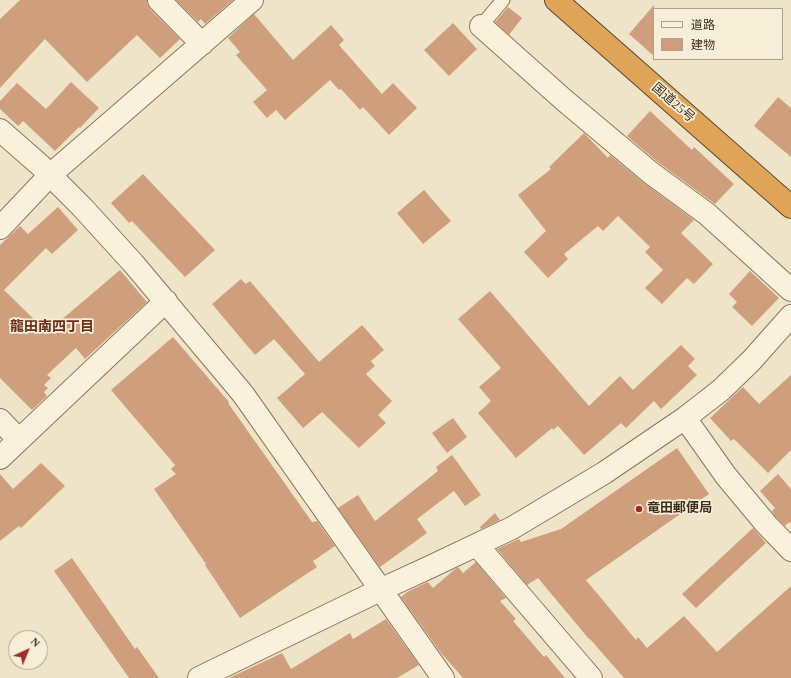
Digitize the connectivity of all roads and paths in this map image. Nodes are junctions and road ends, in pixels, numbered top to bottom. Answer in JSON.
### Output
{"nodes":[{"id":1,"x":159,"y":0,"type":"edge"},
{"id":2,"x":252,"y":0,"type":"edge"},
{"id":3,"x":503,"y":0,"type":"edge"},
{"id":4,"x":556,"y":0,"type":"edge"},
{"id":5,"x":481,"y":26,"type":"joint"},
{"id":6,"x":202,"y":44,"type":"junction"},
{"id":7,"x":0,"y":130,"type":"edge"},
{"id":8,"x":50,"y":176,"type":"junction"},
{"id":9,"x":791,"y":207,"type":"edge"},
{"id":10,"x":0,"y":228,"type":"edge"},
{"id":11,"x":791,"y":290,"type":"edge"},
{"id":12,"x":166,"y":301,"type":"junction"},
{"id":13,"x":791,"y":316,"type":"edge"},
{"id":14,"x":685,"y":418,"type":"junction"},
{"id":15,"x":0,"y":420,"type":"edge"},
{"id":16,"x":19,"y":440,"type":"junction"},
{"id":17,"x":0,"y":458,"type":"edge"},
{"id":18,"x":477,"y":545,"type":"junction"},
{"id":19,"x":791,"y":550,"type":"edge"},
{"id":20,"x":380,"y":590,"type":"junction"},
{"id":21,"x":199,"y":678,"type":"edge"},
{"id":22,"x":443,"y":678,"type":"edge"},
{"id":23,"x":591,"y":678,"type":"edge"}],
"edges":[{"from":1,"to":6,"type":"street"},
{"from":2,"to":6,"type":"street"},
{"from":3,"to":5,"type":"lane"},
{"from":4,"to":9,"type":"highway","name":"国道25号"},
{"from":5,"to":11,"type":"street"},
{"from":6,"to":8,"type":"street"},
{"from":7,"to":8,"type":"street"},
{"from":8,"to":10,"type":"street"},
{"from":8,"to":12,"type":"street"},
{"from":12,"to":16,"type":"street"},
{"from":12,"to":20,"type":"street"},
{"from":13,"to":14,"type":"street"},
{"from":14,"to":18,"type":"street"},
{"from":14,"to":19,"type":"street"},
{"from":15,"to":16,"type":"street"},
{"from":16,"to":17,"type":"street"},
{"from":18,"to":20,"type":"street"},
{"from":18,"to":23,"type":"street"},
{"from":20,"to":21,"type":"street"},
{"from":20,"to":22,"type":"street"}]}
